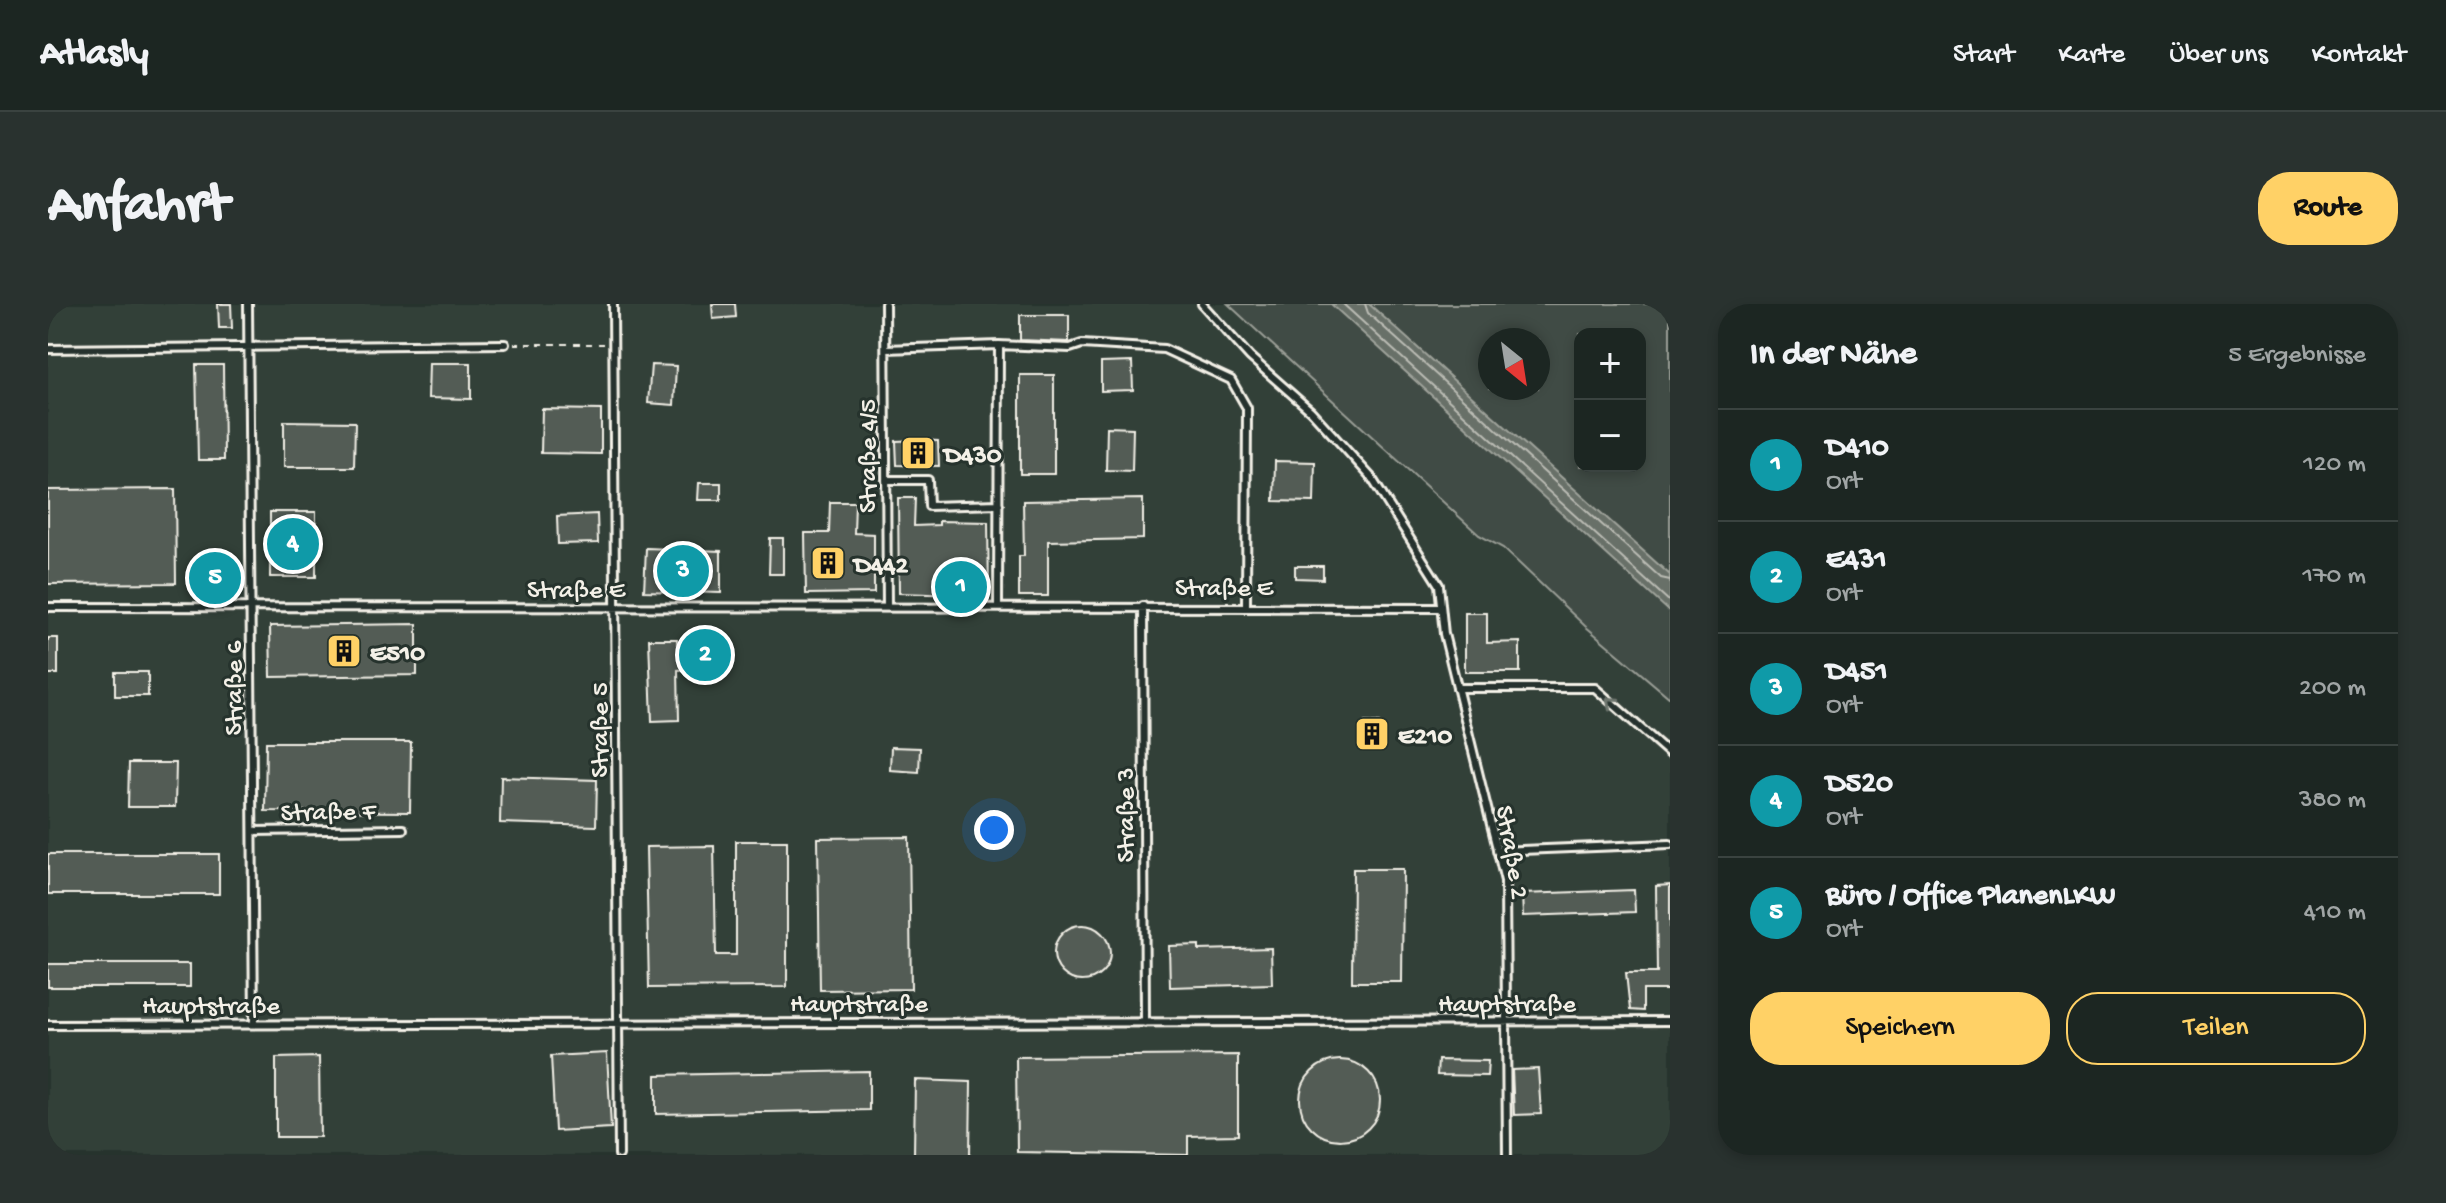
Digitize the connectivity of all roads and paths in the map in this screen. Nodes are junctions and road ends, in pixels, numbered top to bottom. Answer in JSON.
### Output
{"nodes":[{"id":1,"x":248,"y":304,"type":"edge"},
{"id":2,"x":613,"y":304,"type":"edge"},
{"id":3,"x":885,"y":304,"type":"edge"},
{"id":4,"x":1202,"y":304,"type":"edge"},
{"id":5,"x":505,"y":344,"type":"joint"},
{"id":6,"x":613,"y":344,"type":"junction"},
{"id":7,"x":999,"y":345,"type":"junction"},
{"id":8,"x":248,"y":347,"type":"junction"},
{"id":9,"x":48,"y":349,"type":"edge"},
{"id":10,"x":886,"y":349,"type":"junction"},
{"id":11,"x":886,"y":480,"type":"junction"},
{"id":12,"x":999,"y":504,"type":"junction"},
{"id":13,"x":1143,"y":606,"type":"junction"},
{"id":14,"x":1246,"y":606,"type":"junction"},
{"id":15,"x":48,"y":607,"type":"edge"},
{"id":16,"x":252,"y":607,"type":"junction"},
{"id":17,"x":887,"y":607,"type":"junction"},
{"id":18,"x":998,"y":607,"type":"junction"},
{"id":19,"x":618,"y":608,"type":"junction"},
{"id":20,"x":1440,"y":608,"type":"junction"},
{"id":21,"x":1457,"y":688,"type":"junction"},
{"id":22,"x":1670,"y":754,"type":"edge"},
{"id":23,"x":403,"y":829,"type":"dead end"},
{"id":24,"x":253,"y":831,"type":"junction"},
{"id":25,"x":1670,"y":844,"type":"edge"},
{"id":26,"x":1497,"y":851,"type":"junction"},
{"id":27,"x":1670,"y":1021,"type":"edge"},
{"id":28,"x":619,"y":1022,"type":"junction"},
{"id":29,"x":1505,"y":1022,"type":"junction"},
{"id":30,"x":1145,"y":1023,"type":"junction"},
{"id":31,"x":254,"y":1024,"type":"junction"},
{"id":32,"x":48,"y":1025,"type":"edge"},
{"id":33,"x":619,"y":1155,"type":"edge"},
{"id":34,"x":1507,"y":1155,"type":"edge"}],
"edges":[{"from":1,"to":8,"type":"lane","name":"Straße 6"},
{"from":2,"to":6,"type":"lane","name":"Straße 5"},
{"from":3,"to":10,"type":"lane","name":"Straße 4/5"},
{"from":4,"to":20,"type":"lane","name":"Straße 2"},
{"from":5,"to":6,"type":"path"},
{"from":5,"to":8,"type":"lane"},
{"from":6,"to":19,"type":"lane","name":"Straße 5"},
{"from":7,"to":10,"type":"lane"},
{"from":7,"to":12,"type":"lane"},
{"from":7,"to":14,"type":"lane"},
{"from":8,"to":9,"type":"lane"},
{"from":8,"to":16,"type":"lane","name":"Straße 6"},
{"from":10,"to":11,"type":"lane","name":"Straße 4/5"},
{"from":11,"to":12,"type":"lane"},
{"from":11,"to":17,"type":"lane","name":"Straße 4/5"},
{"from":12,"to":18,"type":"lane"},
{"from":13,"to":14,"type":"lane","name":"Straße E"},
{"from":13,"to":18,"type":"lane","name":"Straße E"},
{"from":13,"to":30,"type":"lane","name":"Straße 3"},
{"from":14,"to":20,"type":"lane","name":"Straße E"},
{"from":15,"to":16,"type":"lane","name":"Straße E"},
{"from":16,"to":19,"type":"lane","name":"Straße E"},
{"from":16,"to":24,"type":"lane","name":"Straße 6"},
{"from":17,"to":18,"type":"lane","name":"Straße E"},
{"from":17,"to":19,"type":"lane","name":"Straße E"},
{"from":19,"to":28,"type":"lane","name":"Straße 5"},
{"from":20,"to":21,"type":"lane","name":"Straße 2"},
{"from":22,"to":21,"type":"lane","one_way":true},
{"from":21,"to":26,"type":"lane","name":"Straße 2"},
{"from":23,"to":24,"type":"lane","name":"Straße F"},
{"from":24,"to":31,"type":"lane","name":"Straße 6"},
{"from":25,"to":26,"type":"lane"},
{"from":26,"to":29,"type":"lane","name":"Straße 2"},
{"from":27,"to":29,"type":"lane","name":"Hauptstraße"},
{"from":28,"to":30,"type":"lane","name":"Hauptstraße"},
{"from":28,"to":31,"type":"lane","name":"Hauptstraße"},
{"from":28,"to":33,"type":"lane","name":"Straße 5"},
{"from":29,"to":30,"type":"lane","name":"Hauptstraße"},
{"from":29,"to":34,"type":"lane","name":"Straße 2"},
{"from":31,"to":32,"type":"lane","name":"Hauptstraße"}]}
